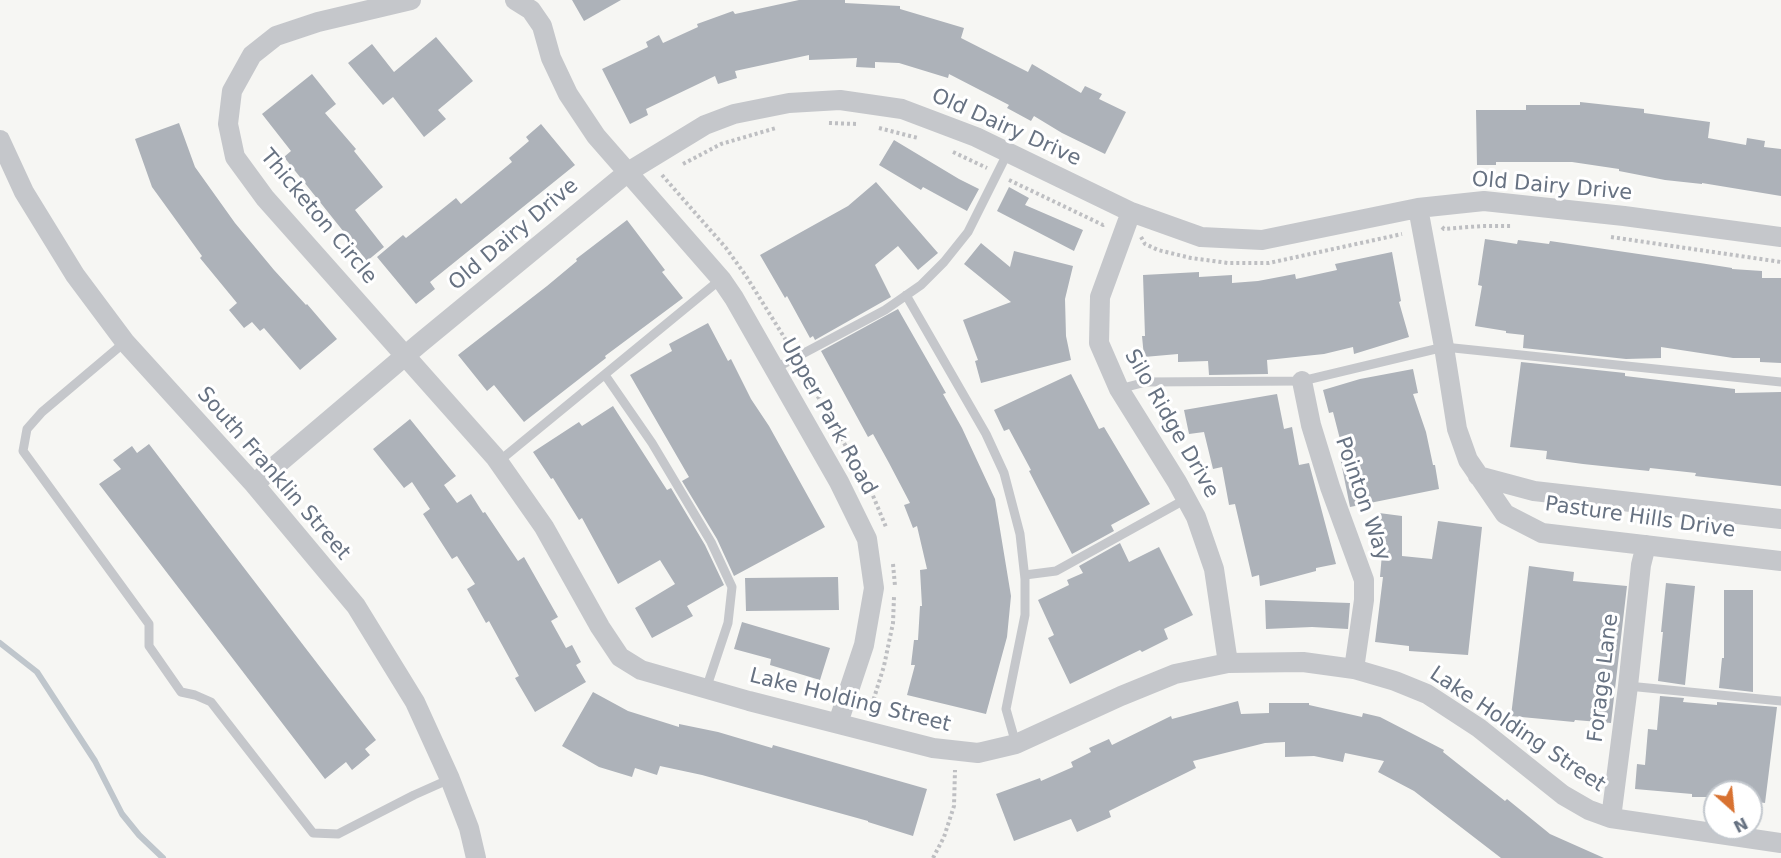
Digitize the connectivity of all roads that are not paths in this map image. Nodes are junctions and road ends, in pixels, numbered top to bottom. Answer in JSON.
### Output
{"nodes":[{"id":1,"x":411,"y":0,"type":"edge"},
{"id":2,"x":515,"y":0,"type":"edge"},
{"id":3,"x":0,"y":140,"type":"edge"},
{"id":4,"x":1008,"y":152,"type":"junction"},
{"id":5,"x":628,"y":172,"type":"junction"},
{"id":6,"x":1418,"y":208,"type":"junction"},
{"id":7,"x":1131,"y":212,"type":"junction"},
{"id":8,"x":1781,"y":237,"type":"edge"},
{"id":9,"x":721,"y":279,"type":"junction"},
{"id":10,"x":906,"y":295,"type":"junction"},
{"id":11,"x":124,"y":342,"type":"junction"},
{"id":12,"x":1444,"y":347,"type":"junction"},
{"id":13,"x":407,"y":355,"type":"junction"},
{"id":14,"x":774,"y":369,"type":"junction"},
{"id":15,"x":605,"y":375,"type":"junction"},
{"id":16,"x":1302,"y":381,"type":"junction"},
{"id":17,"x":1781,"y":382,"type":"edge"},
{"id":18,"x":1119,"y":389,"type":"junction"},
{"id":19,"x":498,"y":462,"type":"junction"},
{"id":20,"x":1478,"y":476,"type":"junction"},
{"id":21,"x":254,"y":484,"type":"junction"},
{"id":22,"x":1186,"y":499,"type":"junction"},
{"id":23,"x":1781,"y":519,"type":"edge"},
{"id":24,"x":1646,"y":545,"type":"junction"},
{"id":25,"x":1781,"y":561,"type":"edge"},
{"id":26,"x":1024,"y":575,"type":"junction"},
{"id":27,"x":1228,"y":663,"type":"junction"},
{"id":28,"x":1354,"y":669,"type":"junction"},
{"id":29,"x":1628,"y":686,"type":"junction"},
{"id":30,"x":706,"y":689,"type":"junction"},
{"id":31,"x":1781,"y":700,"type":"edge"},
{"id":32,"x":838,"y":723,"type":"junction"},
{"id":33,"x":1016,"y":744,"type":"junction"},
{"id":34,"x":450,"y":779,"type":"junction"},
{"id":35,"x":1611,"y":818,"type":"junction"},
{"id":36,"x":1781,"y":843,"type":"edge"},
{"id":37,"x":476,"y":858,"type":"edge"}],
"edges":[{"from":1,"to":13,"type":"street","name":"Thicketon Circle"},
{"from":2,"to":5,"type":"street"},
{"from":3,"to":11,"type":"street","name":"South Franklin Street"},
{"from":4,"to":5,"type":"street","name":"Old Dairy Drive"},
{"from":4,"to":7,"type":"street","name":"Old Dairy Drive"},
{"from":4,"to":10,"type":"lane"},
{"from":5,"to":9,"type":"street","name":"Upper Park Road"},
{"from":5,"to":13,"type":"street","name":"Old Dairy Drive"},
{"from":6,"to":7,"type":"street","name":"Old Dairy Drive"},
{"from":6,"to":8,"type":"street","name":"Old Dairy Drive"},
{"from":6,"to":12,"type":"street","name":"Pasture Hills Drive"},
{"from":7,"to":18,"type":"street","name":"Silo Ridge Drive"},
{"from":9,"to":14,"type":"street","name":"Upper Park Road"},
{"from":9,"to":15,"type":"lane"},
{"from":10,"to":14,"type":"lane"},
{"from":10,"to":26,"type":"lane"},
{"from":11,"to":21,"type":"street","name":"South Franklin Street"},
{"from":11,"to":34,"type":"lane"},
{"from":12,"to":16,"type":"lane"},
{"from":12,"to":17,"type":"lane"},
{"from":12,"to":20,"type":"street","name":"Pasture Hills Drive"},
{"from":13,"to":19,"type":"street","name":"Lake Holding Street"},
{"from":13,"to":21,"type":"street","name":"Old Dairy Drive"},
{"from":14,"to":32,"type":"street","name":"Upper Park Road"},
{"from":15,"to":19,"type":"lane"},
{"from":15,"to":30,"type":"lane"},
{"from":16,"to":18,"type":"lane"},
{"from":16,"to":28,"type":"street","name":"Pointon Way"},
{"from":18,"to":22,"type":"street","name":"Silo Ridge Drive"},
{"from":19,"to":30,"type":"street","name":"Lake Holding Street"},
{"from":20,"to":23,"type":"street","name":"Pasture Hills Drive"},
{"from":20,"to":24,"type":"street","name":"Pasture Hills Drive"},
{"from":21,"to":34,"type":"street","name":"South Franklin Street"},
{"from":22,"to":26,"type":"lane"},
{"from":22,"to":27,"type":"street","name":"Silo Ridge Drive"},
{"from":24,"to":25,"type":"street","name":"Pasture Hills Drive"},
{"from":24,"to":29,"type":"street","name":"Forage Lane"},
{"from":26,"to":33,"type":"lane"},
{"from":27,"to":28,"type":"street","name":"Lake Holding Street"},
{"from":27,"to":33,"type":"street","name":"Lake Holding Street"},
{"from":28,"to":35,"type":"street","name":"Lake Holding Street"},
{"from":29,"to":31,"type":"lane"},
{"from":29,"to":35,"type":"street","name":"Forage Lane"},
{"from":30,"to":32,"type":"street","name":"Lake Holding Street"},
{"from":32,"to":33,"type":"street","name":"Lake Holding Street"},
{"from":34,"to":37,"type":"street","name":"South Franklin Street"},
{"from":35,"to":36,"type":"street","name":"Lake Holding Street"}]}
